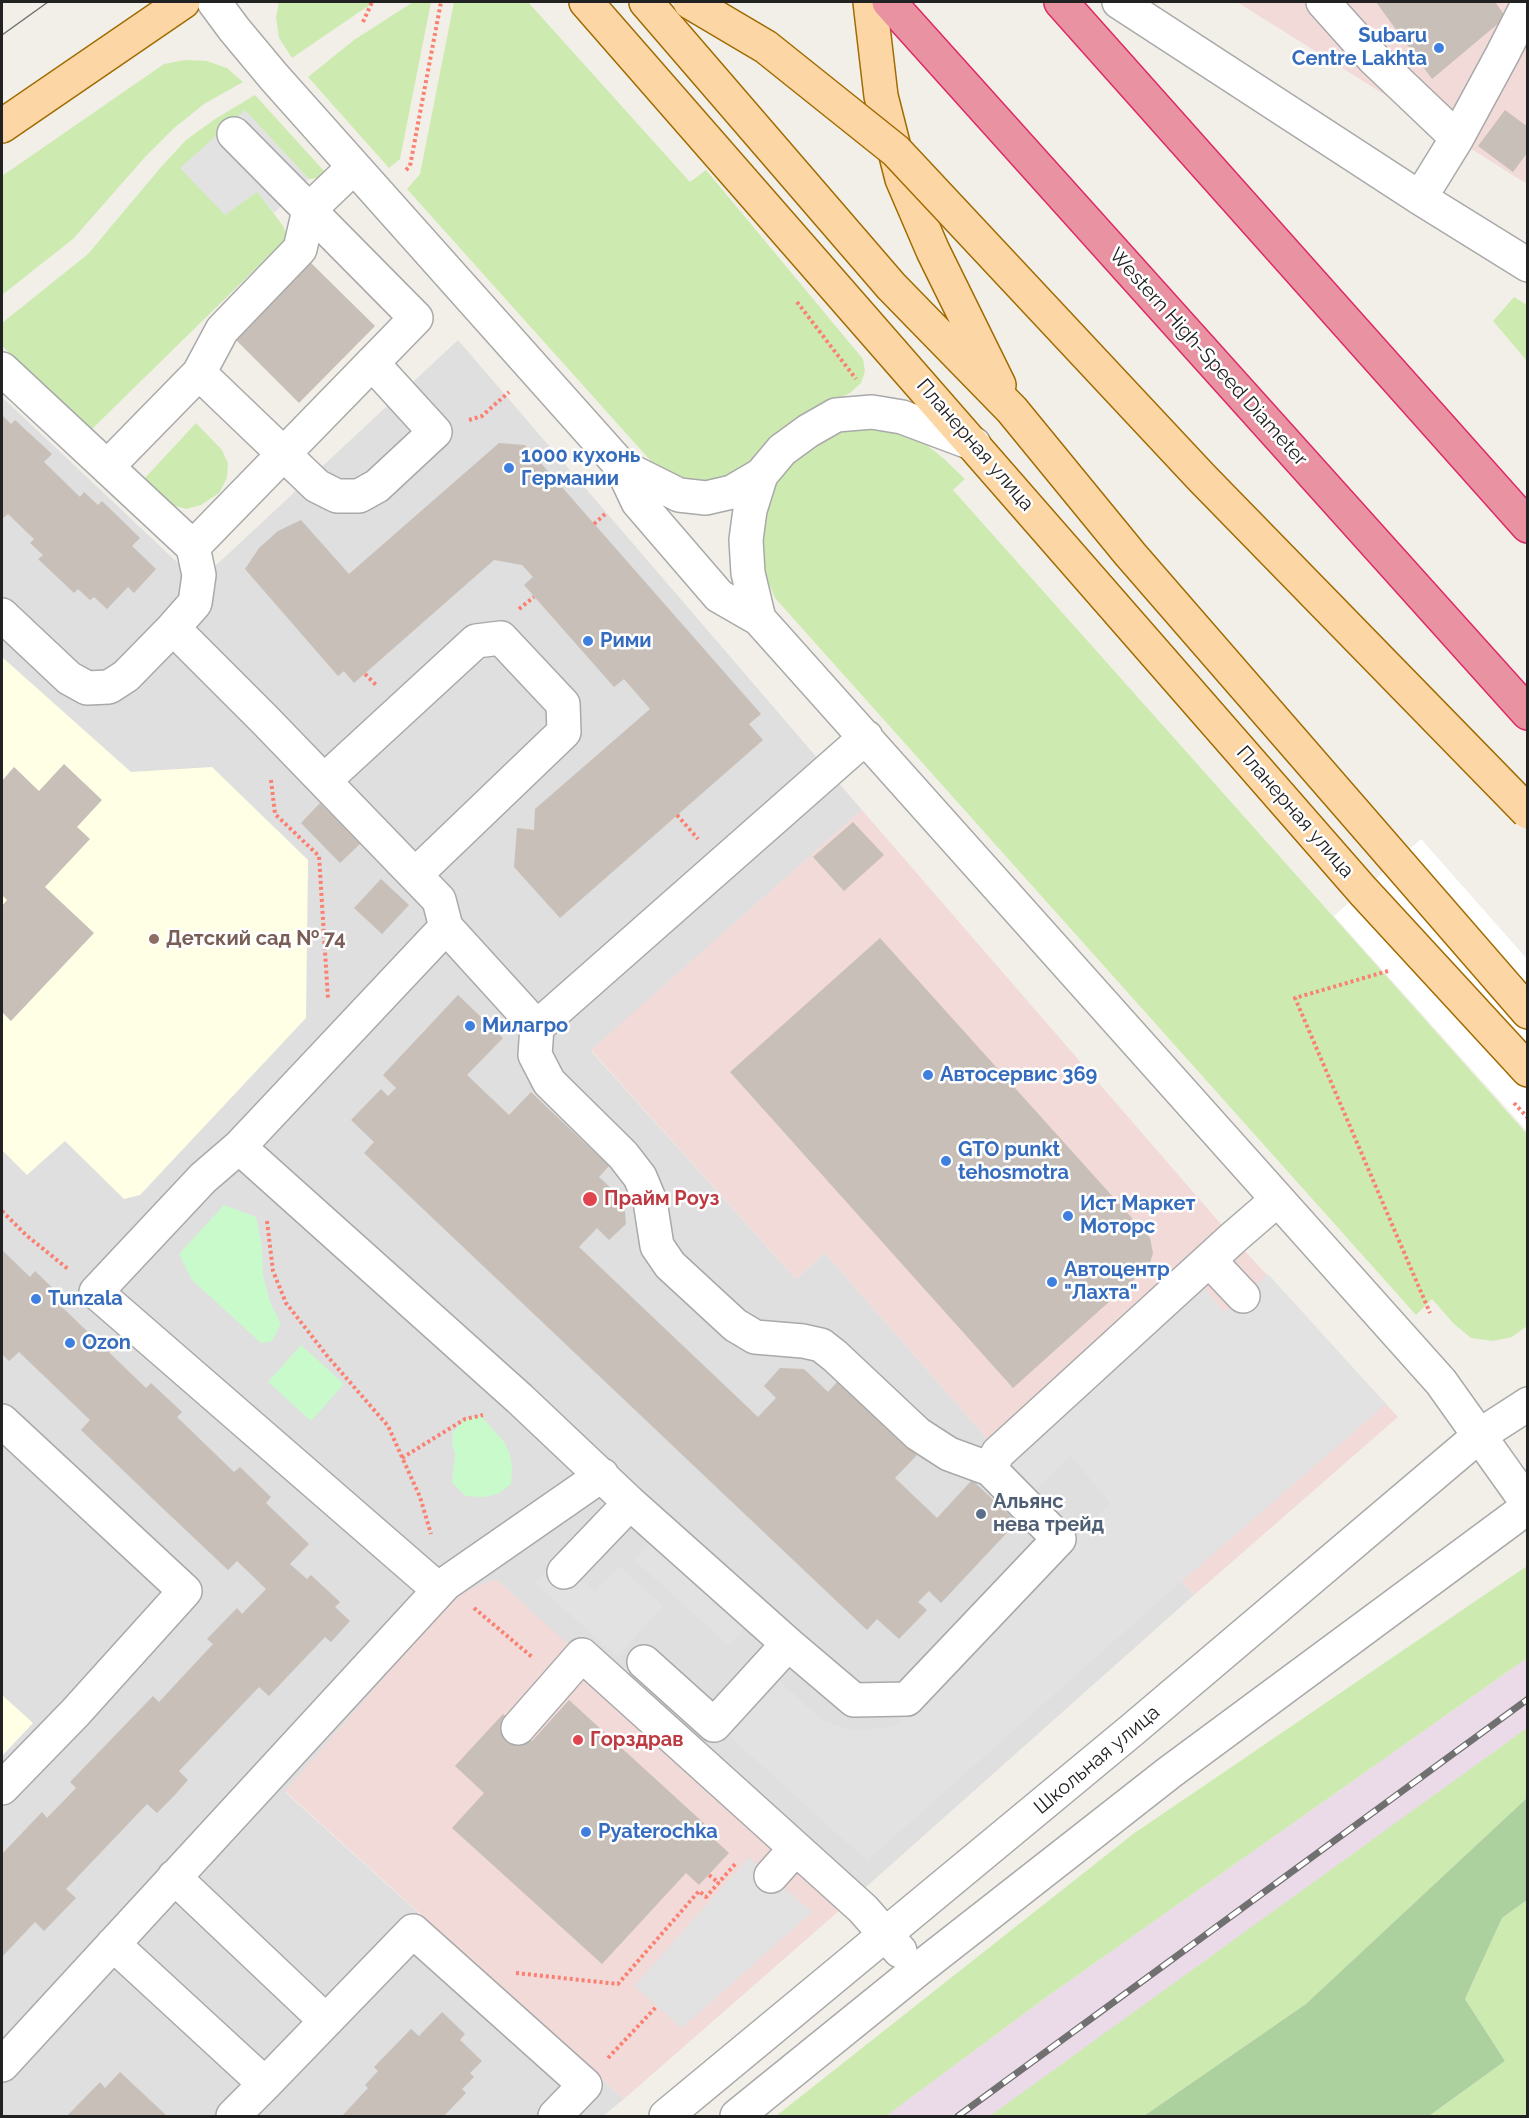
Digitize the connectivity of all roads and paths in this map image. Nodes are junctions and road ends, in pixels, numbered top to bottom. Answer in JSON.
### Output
{"nodes":[{"id":1,"x":183,"y":2,"type":"edge"},
{"id":2,"x":214,"y":2,"type":"edge"},
{"id":3,"x":372,"y":2,"type":"edge"},
{"id":4,"x":441,"y":2,"type":"edge"},
{"id":5,"x":586,"y":2,"type":"edge"},
{"id":6,"x":646,"y":2,"type":"edge"},
{"id":7,"x":690,"y":2,"type":"edge"},
{"id":8,"x":870,"y":2,"type":"edge"},
{"id":9,"x":889,"y":2,"type":"edge"},
{"id":10,"x":1061,"y":2,"type":"edge"},
{"id":11,"x":1119,"y":2,"type":"edge"},
{"id":12,"x":1323,"y":2,"type":"edge"},
{"id":13,"x":1527,"y":4,"type":"edge"},
{"id":14,"x":363,"y":22,"type":"dead end"},
{"id":15,"x":2,"y":126,"type":"edge"},
{"id":16,"x":234,"y":134,"type":"dead end"},
{"id":17,"x":1457,"y":138,"type":"junction"},
{"id":18,"x":354,"y":167,"type":"junction"},
{"id":19,"x":380,"y":196,"type":"junction"},
{"id":20,"x":1420,"y":198,"type":"junction"},
{"id":21,"x":309,"y":210,"type":"junction"},
{"id":22,"x":1527,"y":265,"type":"edge"},
{"id":23,"x":790,"y":294,"type":"dead end"},
{"id":24,"x":372,"y":363,"type":"junction"},
{"id":25,"x":2,"y":369,"type":"edge"},
{"id":26,"x":199,"y":373,"type":"junction"},
{"id":27,"x":513,"y":388,"type":"dead end"},
{"id":28,"x":1012,"y":410,"type":"junction"},
{"id":29,"x":873,"y":412,"type":"junction"},
{"id":30,"x":435,"y":432,"type":"junction"},
{"id":31,"x":974,"y":444,"type":"junction"},
{"id":32,"x":284,"y":454,"type":"junction"},
{"id":33,"x":621,"y":466,"type":"junction"},
{"id":34,"x":107,"y":467,"type":"junction"},
{"id":35,"x":761,"y":475,"type":"junction"},
{"id":36,"x":1527,"y":526,"type":"edge"},
{"id":37,"x":193,"y":547,"type":"junction"},
{"id":38,"x":2,"y":615,"type":"edge"},
{"id":39,"x":759,"y":619,"type":"junction"},
{"id":40,"x":173,"y":628,"type":"junction"},
{"id":41,"x":1527,"y":713,"type":"edge"},
{"id":42,"x":866,"y":737,"type":"junction"},
{"id":43,"x":271,"y":779,"type":"dead end"},
{"id":44,"x":324,"y":781,"type":"junction"},
{"id":45,"x":1527,"y":812,"type":"edge"},
{"id":46,"x":677,"y":815,"type":"dead end"},
{"id":47,"x":690,"y":830,"type":"dead end"},
{"id":48,"x":416,"y":875,"type":"junction"},
{"id":49,"x":446,"y":927,"type":"junction"},
{"id":50,"x":1394,"y":969,"type":"dead end"},
{"id":51,"x":1527,"y":1012,"type":"edge"},
{"id":52,"x":537,"y":1027,"type":"junction"},
{"id":53,"x":331,"y":1047,"type":"junction"},
{"id":54,"x":1527,"y":1070,"type":"edge"},
{"id":55,"x":239,"y":1148,"type":"junction"},
{"id":56,"x":1277,"y":1200,"type":"junction"},
{"id":57,"x":2,"y":1211,"type":"edge"},
{"id":58,"x":267,"y":1220,"type":"dead end"},
{"id":59,"x":1209,"y":1260,"type":"junction"},
{"id":60,"x":96,"y":1292,"type":"junction"},
{"id":61,"x":1243,"y":1296,"type":"dead end"},
{"id":62,"x":1431,"y":1317,"type":"dead end"},
{"id":63,"x":520,"y":1399,"type":"junction"},
{"id":64,"x":1527,"y":1404,"type":"edge"},
{"id":65,"x":2,"y":1421,"type":"edge"},
{"id":66,"x":1480,"y":1435,"type":"junction"},
{"id":67,"x":402,"y":1458,"type":"junction"},
{"id":68,"x":990,"y":1469,"type":"junction"},
{"id":69,"x":602,"y":1475,"type":"junction"},
{"id":70,"x":630,"y":1503,"type":"junction"},
{"id":71,"x":1527,"y":1506,"type":"edge"},
{"id":72,"x":564,"y":1572,"type":"dead end"},
{"id":73,"x":442,"y":1587,"type":"junction"},
{"id":74,"x":788,"y":1644,"type":"junction"},
{"id":75,"x":644,"y":1662,"type":"dead end"},
{"id":76,"x":558,"y":1680,"type":"junction"},
{"id":77,"x":518,"y":1728,"type":"dead end"},
{"id":78,"x":2,"y":1788,"type":"edge"},
{"id":79,"x":770,"y":1826,"type":"junction"},
{"id":80,"x":795,"y":1849,"type":"junction"},
{"id":81,"x":709,"y":1875,"type":"dead end"},
{"id":82,"x":771,"y":1876,"type":"dead end"},
{"id":83,"x":174,"y":1877,"type":"junction"},
{"id":84,"x":719,"y":1883,"type":"junction"},
{"id":85,"x":887,"y":1935,"type":"junction"},
{"id":86,"x":113,"y":1944,"type":"junction"},
{"id":87,"x":916,"y":1971,"type":"junction"},
{"id":88,"x":572,"y":1980,"type":"dead end"},
{"id":89,"x":657,"y":2006,"type":"dead end"},
{"id":90,"x":326,"y":2020,"type":"junction"},
{"id":91,"x":629,"y":2036,"type":"dead end"},
{"id":92,"x":5,"y":2053,"type":"edge"},
{"id":93,"x":265,"y":2084,"type":"junction"},
{"id":94,"x":233,"y":2116,"type":"edge"},
{"id":95,"x":555,"y":2116,"type":"edge"},
{"id":96,"x":666,"y":2116,"type":"edge"},
{"id":97,"x":736,"y":2116,"type":"edge"}],
"edges":[{"from":1,"to":15,"type":"main road"},
{"from":2,"to":18,"type":"street"},
{"from":3,"to":14,"type":"path"},
{"from":4,"to":19,"type":"path"},
{"from":5,"to":31,"type":"main road","name":"Планерная улица"},
{"from":6,"to":28,"type":"main road"},
{"from":7,"to":45,"type":"main road","bridge":true},
{"from":8,"to":28,"type":"main road"},
{"from":9,"to":41,"type":"highway","name":"Western High-Speed Diameter"},
{"from":10,"to":36,"type":"highway"},
{"from":11,"to":20,"type":"street"},
{"from":12,"to":17,"type":"street"},
{"from":13,"to":17,"type":"street"},
{"from":16,"to":21,"type":"street"},
{"from":17,"to":20,"type":"street"},
{"from":18,"to":19,"type":"street"},
{"from":18,"to":21,"type":"street"},
{"from":19,"to":33,"type":"street"},
{"from":20,"to":22,"type":"street"},
{"from":21,"to":24,"type":"street"},
{"from":21,"to":26,"type":"street"},
{"from":23,"to":29,"type":"path"},
{"from":24,"to":30,"type":"street"},
{"from":24,"to":32,"type":"street"},
{"from":25,"to":34,"type":"street"},
{"from":26,"to":32,"type":"street"},
{"from":26,"to":34,"type":"street"},
{"from":27,"to":30,"type":"path"},
{"from":28,"to":51,"type":"main road"},
{"from":29,"to":31,"type":"street"},
{"from":29,"to":35,"type":"street"},
{"from":30,"to":32,"type":"street"},
{"from":31,"to":54,"type":"main road","name":"Планерная улица"},
{"from":32,"to":37,"type":"street"},
{"from":33,"to":35,"type":"street"},
{"from":33,"to":39,"type":"street"},
{"from":34,"to":37,"type":"street"},
{"from":35,"to":39,"type":"street"},
{"from":37,"to":40,"type":"street"},
{"from":38,"to":40,"type":"street"},
{"from":39,"to":42,"type":"street"},
{"from":40,"to":44,"type":"street"},
{"from":42,"to":52,"type":"street"},
{"from":42,"to":56,"type":"street"},
{"from":43,"to":53,"type":"path"},
{"from":44,"to":48,"type":"street"},
{"from":44,"to":48,"type":"street"},
{"from":46,"to":47,"type":"path"},
{"from":48,"to":49,"type":"street"},
{"from":49,"to":52,"type":"street"},
{"from":49,"to":53,"type":"street"},
{"from":50,"to":62,"type":"path"},
{"from":52,"to":68,"type":"street"},
{"from":53,"to":55,"type":"street"},
{"from":55,"to":60,"type":"street"},
{"from":55,"to":63,"type":"street"},
{"from":56,"to":59,"type":"street"},
{"from":56,"to":66,"type":"street"},
{"from":57,"to":60,"type":"path"},
{"from":58,"to":67,"type":"path"},
{"from":59,"to":61,"type":"street"},
{"from":59,"to":68,"type":"street"},
{"from":60,"to":73,"type":"street"},
{"from":63,"to":67,"type":"path"},
{"from":63,"to":69,"type":"street"},
{"from":64,"to":66,"type":"street","name":"Школьная улица"},
{"from":65,"to":78,"type":"street"},
{"from":66,"to":71,"type":"street"},
{"from":66,"to":85,"type":"street","name":"Школьная улица"},
{"from":67,"to":73,"type":"path"},
{"from":68,"to":74,"type":"street"},
{"from":69,"to":70,"type":"street"},
{"from":69,"to":73,"type":"street"},
{"from":70,"to":72,"type":"street"},
{"from":70,"to":74,"type":"street"},
{"from":71,"to":87,"type":"street"},
{"from":73,"to":76,"type":"path"},
{"from":73,"to":83,"type":"street"},
{"from":74,"to":75,"type":"street"},
{"from":76,"to":77,"type":"street"},
{"from":76,"to":79,"type":"street"},
{"from":79,"to":80,"type":"street"},
{"from":79,"to":84,"type":"path"},
{"from":80,"to":82,"type":"street"},
{"from":80,"to":85,"type":"street"},
{"from":81,"to":84,"type":"path"},
{"from":83,"to":86,"type":"street"},
{"from":83,"to":90,"type":"street"},
{"from":84,"to":88,"type":"path"},
{"from":85,"to":87,"type":"street"},
{"from":85,"to":96,"type":"street","name":"Школьная улица"},
{"from":86,"to":92,"type":"street"},
{"from":86,"to":93,"type":"street"},
{"from":87,"to":97,"type":"street"},
{"from":89,"to":91,"type":"path"},
{"from":90,"to":93,"type":"street"},
{"from":90,"to":95,"type":"street"},
{"from":93,"to":94,"type":"street"}]}
